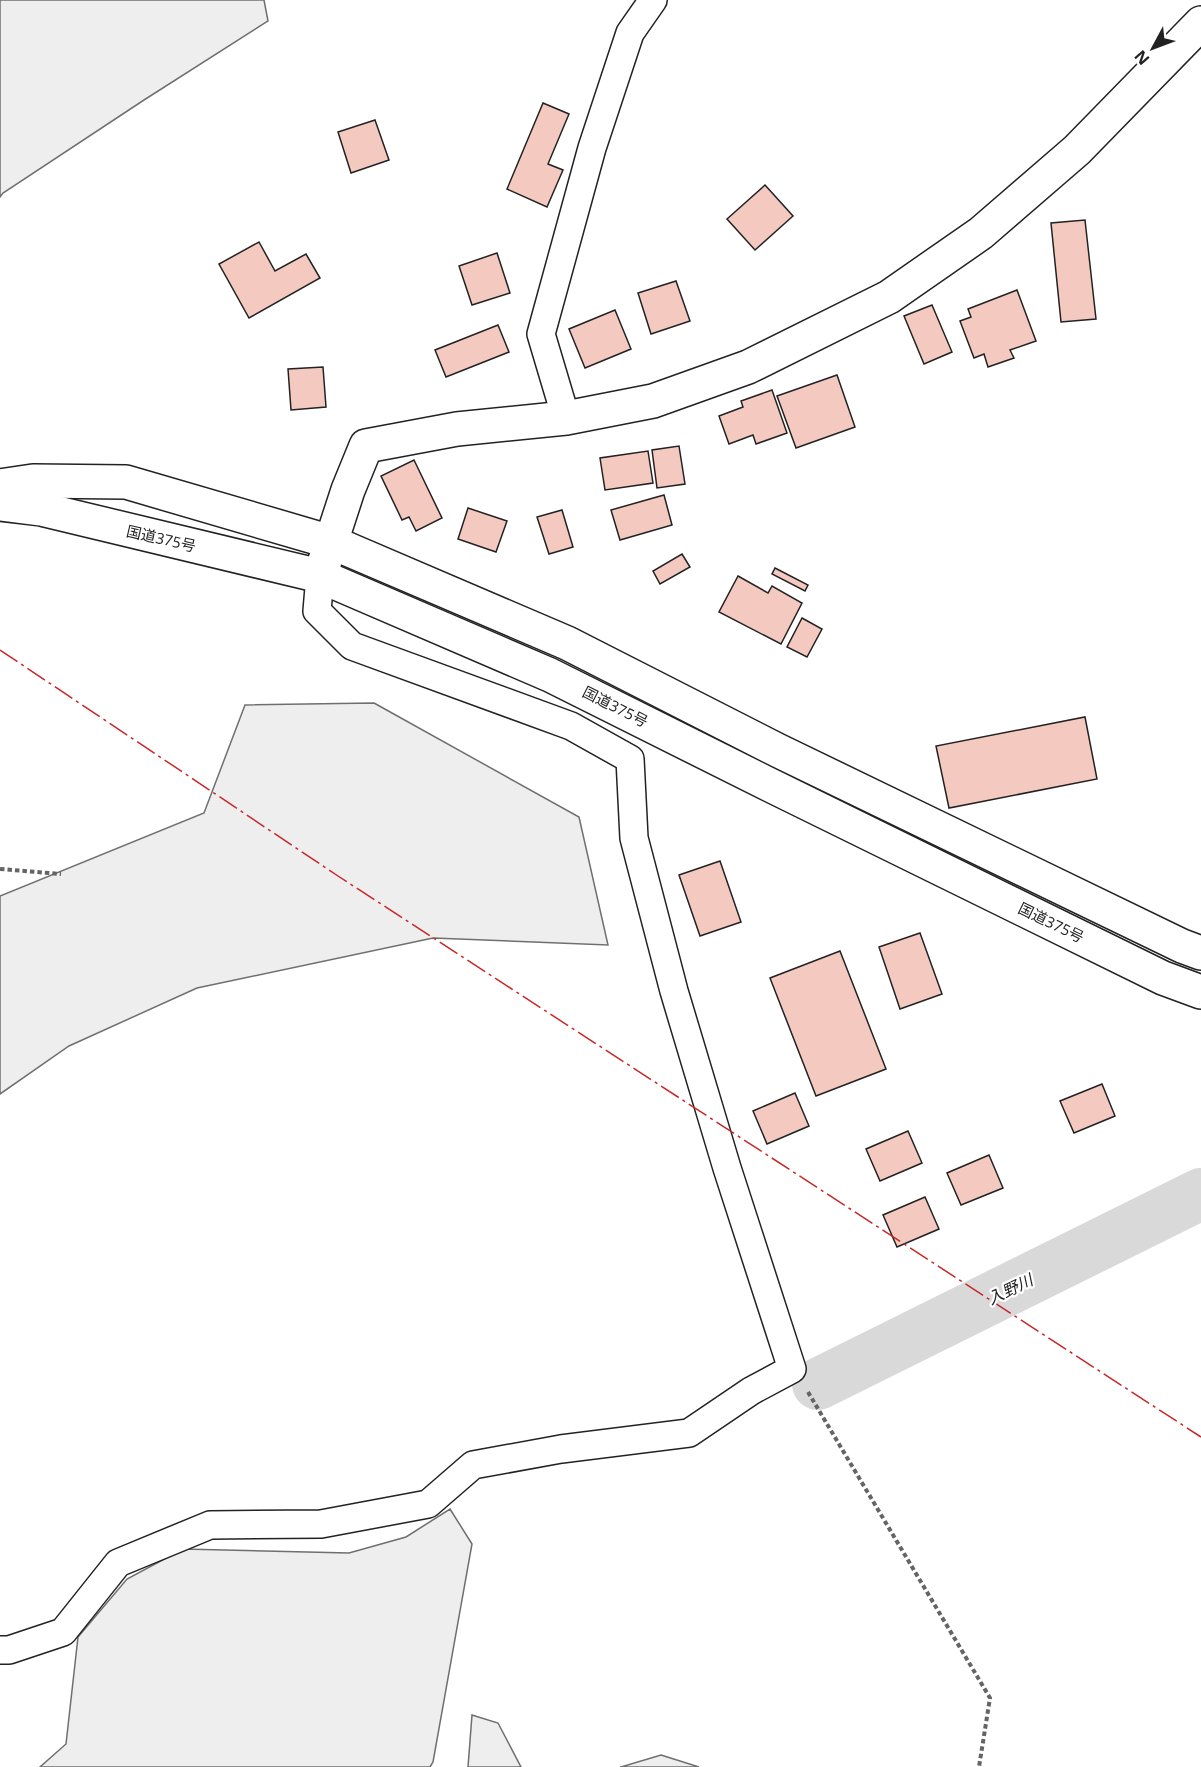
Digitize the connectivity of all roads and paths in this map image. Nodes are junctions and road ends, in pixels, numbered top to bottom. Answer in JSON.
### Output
{"nodes":[{"id":1,"x":653,"y":0,"type":"edge"},
{"id":2,"x":1201,"y":23,"type":"edge"},
{"id":3,"x":566,"y":418,"type":"junction"},
{"id":4,"x":0,"y":486,"type":"edge"},
{"id":5,"x":0,"y":504,"type":"edge"},
{"id":6,"x":330,"y":542,"type":"junction"},
{"id":7,"x":320,"y":576,"type":"junction"},
{"id":8,"x":0,"y":869,"type":"edge"},
{"id":9,"x":61,"y":874,"type":"dead end"},
{"id":10,"x":1201,"y":953,"type":"edge"},
{"id":11,"x":1201,"y":992,"type":"edge"},
{"id":12,"x":792,"y":1369,"type":"junction"},
{"id":13,"x":0,"y":1650,"type":"edge"},
{"id":14,"x":979,"y":1767,"type":"edge"}],
"edges":[{"from":1,"to":3,"type":"street"},
{"from":2,"to":3,"type":"main road"},
{"from":3,"to":6,"type":"main road"},
{"from":4,"to":6,"type":"main road"},
{"from":5,"to":7,"type":"main road","name":"国道375号"},
{"from":6,"to":7,"type":"main road"},
{"from":6,"to":10,"type":"main road"},
{"from":7,"to":11,"type":"main road","name":"国道375号"},
{"from":7,"to":12,"type":"street"},
{"from":8,"to":9,"type":"path"},
{"from":12,"to":13,"type":"street"},
{"from":12,"to":14,"type":"path"}]}
